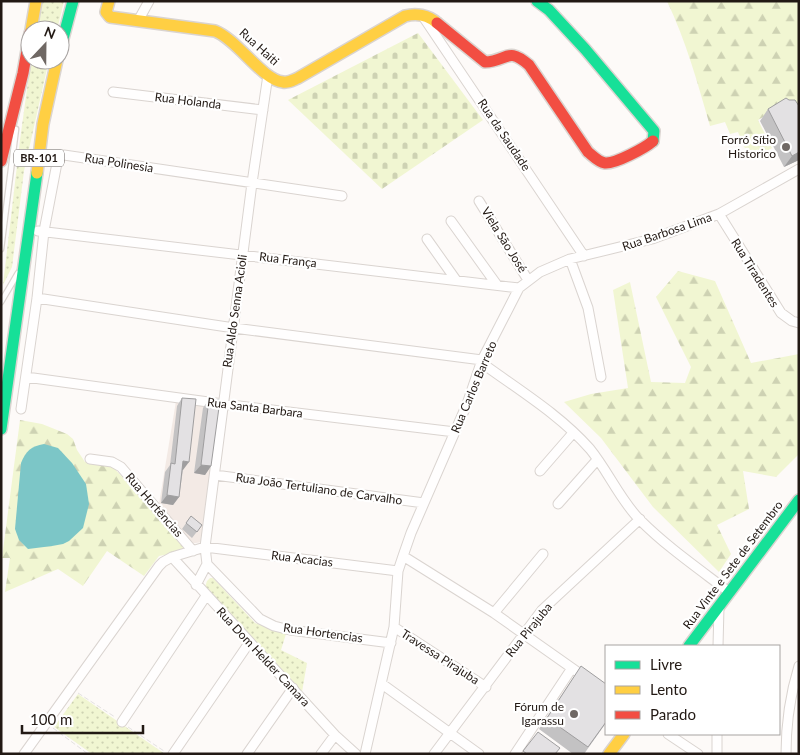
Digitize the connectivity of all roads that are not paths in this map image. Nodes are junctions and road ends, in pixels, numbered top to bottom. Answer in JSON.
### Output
{"nodes":[{"id":1,"x":36,"y":1,"type":"edge"},
{"id":2,"x":74,"y":1,"type":"edge"},
{"id":3,"x":109,"y":1,"type":"edge"},
{"id":4,"x":149,"y":1,"type":"edge"},
{"id":5,"x":537,"y":1,"type":"edge"},
{"id":6,"x":422,"y":14,"type":"junction"},
{"id":7,"x":32,"y":20,"type":"edge"},
{"id":8,"x":69,"y":20,"type":"edge"},
{"id":9,"x":138,"y":21,"type":"junction"},
{"id":10,"x":24,"y":70,"type":"edge"},
{"id":11,"x":55,"y":70,"type":"edge"},
{"id":12,"x":23,"y":73,"type":"junction"},
{"id":13,"x":268,"y":76,"type":"junction"},
{"id":14,"x":113,"y":92,"type":"dead end"},
{"id":15,"x":263,"y":110,"type":"junction"},
{"id":16,"x":1,"y":162,"type":"edge"},
{"id":17,"x":799,"y":169,"type":"edge"},
{"id":18,"x":252,"y":184,"type":"junction"},
{"id":19,"x":342,"y":196,"type":"dead end"},
{"id":20,"x":479,"y":201,"type":"dead end"},
{"id":21,"x":719,"y":214,"type":"junction"},
{"id":22,"x":451,"y":221,"type":"dead end"},
{"id":23,"x":30,"y":230,"type":"junction"},
{"id":24,"x":44,"y":231,"type":"junction"},
{"id":25,"x":427,"y":239,"type":"dead end"},
{"id":26,"x":1,"y":249,"type":"edge"},
{"id":27,"x":243,"y":254,"type":"junction"},
{"id":28,"x":584,"y":256,"type":"junction"},
{"id":29,"x":26,"y":257,"type":"junction"},
{"id":30,"x":570,"y":259,"type":"junction"},
{"id":31,"x":456,"y":280,"type":"junction"},
{"id":32,"x":528,"y":280,"type":"junction"},
{"id":33,"x":497,"y":285,"type":"junction"},
{"id":34,"x":519,"y":288,"type":"junction"},
{"id":35,"x":37,"y":298,"type":"junction"},
{"id":36,"x":1,"y":302,"type":"edge"},
{"id":37,"x":799,"y":323,"type":"edge"},
{"id":38,"x":234,"y":328,"type":"junction"},
{"id":39,"x":482,"y":360,"type":"junction"},
{"id":40,"x":26,"y":377,"type":"junction"},
{"id":41,"x":601,"y":377,"type":"dead end"},
{"id":42,"x":223,"y":404,"type":"junction"},
{"id":43,"x":21,"y":409,"type":"dead end"},
{"id":44,"x":1,"y":429,"type":"edge"},
{"id":45,"x":455,"y":432,"type":"junction"},
{"id":46,"x":574,"y":433,"type":"junction"},
{"id":47,"x":90,"y":459,"type":"dead end"},
{"id":48,"x":597,"y":460,"type":"junction"},
{"id":49,"x":540,"y":471,"type":"dead end"},
{"id":50,"x":215,"y":475,"type":"junction"},
{"id":51,"x":799,"y":500,"type":"edge"},
{"id":52,"x":424,"y":503,"type":"junction"},
{"id":53,"x":558,"y":504,"type":"dead end"},
{"id":54,"x":640,"y":520,"type":"junction"},
{"id":55,"x":205,"y":547,"type":"junction"},
{"id":56,"x":193,"y":550,"type":"junction"},
{"id":57,"x":543,"y":554,"type":"dead end"},
{"id":58,"x":403,"y":556,"type":"junction"},
{"id":59,"x":172,"y":557,"type":"junction"},
{"id":60,"x":207,"y":564,"type":"junction"},
{"id":61,"x":398,"y":571,"type":"junction"},
{"id":62,"x":196,"y":585,"type":"junction"},
{"id":63,"x":729,"y":592,"type":"junction"},
{"id":64,"x":206,"y":596,"type":"junction"},
{"id":65,"x":719,"y":607,"type":"junction"},
{"id":66,"x":494,"y":613,"type":"junction"},
{"id":67,"x":394,"y":627,"type":"junction"},
{"id":68,"x":522,"y":634,"type":"junction"},
{"id":69,"x":249,"y":643,"type":"junction"},
{"id":70,"x":391,"y":643,"type":"junction"},
{"id":71,"x":690,"y":645,"type":"edge"},
{"id":72,"x":718,"y":645,"type":"edge"},
{"id":73,"x":799,"y":666,"type":"edge"},
{"id":74,"x":572,"y":668,"type":"junction"},
{"id":75,"x":592,"y":682,"type":"edge"},
{"id":76,"x":382,"y":684,"type":"junction"},
{"id":77,"x":486,"y":687,"type":"junction"},
{"id":78,"x":293,"y":688,"type":"junction"},
{"id":79,"x":122,"y":722,"type":"dead end"},
{"id":80,"x":449,"y":734,"type":"junction"},
{"id":81,"x":335,"y":735,"type":"junction"},
{"id":82,"x":623,"y":735,"type":"edge"},
{"id":83,"x":670,"y":735,"type":"edge"},
{"id":84,"x":717,"y":735,"type":"edge"},
{"id":85,"x":24,"y":754,"type":"edge"},
{"id":86,"x":173,"y":754,"type":"edge"},
{"id":87,"x":248,"y":754,"type":"edge"},
{"id":88,"x":321,"y":754,"type":"edge"},
{"id":89,"x":356,"y":754,"type":"edge"},
{"id":90,"x":365,"y":754,"type":"edge"},
{"id":91,"x":434,"y":754,"type":"edge"},
{"id":92,"x":479,"y":754,"type":"edge"},
{"id":93,"x":515,"y":754,"type":"edge"},
{"id":94,"x":609,"y":754,"type":"edge"},
{"id":95,"x":698,"y":754,"type":"edge"},
{"id":96,"x":716,"y":754,"type":"edge"},
{"id":97,"x":786,"y":754,"type":"edge"}],
"edges":[{"from":1,"to":7,"type":"main road","number":"BR-101"},
{"from":2,"to":8,"type":"main road"},
{"from":3,"to":9,"type":"main road","name":"Rua Haiti"},
{"from":4,"to":9,"type":"street"},
{"from":5,"to":6,"type":"main road"},
{"from":6,"to":13,"type":"main road","name":"Rua Haiti"},
{"from":6,"to":28,"type":"street","name":"Rua da Saudade"},
{"from":9,"to":13,"type":"main road","name":"Rua Haiti"},
{"from":10,"to":12,"type":"main road","number":"BR-101"},
{"from":11,"to":23,"type":"main road","number":"BR-101"},
{"from":12,"to":16,"type":"main road","number":"BR-101"},
{"from":12,"to":26,"type":"lane"},
{"from":13,"to":15,"type":"street","name":"Rua Aldo Senna Acioli"},
{"from":14,"to":15,"type":"street","name":"Rua Holanda"},
{"from":15,"to":18,"type":"street","name":"Rua Aldo Senna Acioli"},
{"from":17,"to":21,"type":"street","name":"Rua Barbosa Lima"},
{"from":18,"to":19,"type":"street","name":"Rua Polinesia"},
{"from":18,"to":24,"type":"street","name":"Rua Polinesia"},
{"from":18,"to":27,"type":"street","name":"Rua Aldo Senna Acioli"},
{"from":20,"to":32,"type":"street","name":"Viela São José"},
{"from":21,"to":28,"type":"street","name":"Rua Barbosa Lima"},
{"from":21,"to":37,"type":"street","name":"Rua Tiradentes"},
{"from":22,"to":33,"type":"street"},
{"from":23,"to":24,"type":"street","name":"Rua França"},
{"from":23,"to":29,"type":"main road","number":"BR-101"},
{"from":24,"to":27,"type":"street","name":"Rua França"},
{"from":24,"to":35,"type":"street","name":"Rua Polinesia"},
{"from":25,"to":31,"type":"street"},
{"from":27,"to":31,"type":"street","name":"Rua França"},
{"from":27,"to":38,"type":"street","name":"Rua Aldo Senna Acioli"},
{"from":28,"to":30,"type":"street","name":"Rua Carlos Barreto"},
{"from":29,"to":36,"type":"lane"},
{"from":29,"to":44,"type":"main road","number":"BR-101"},
{"from":30,"to":32,"type":"street","name":"Rua Carlos Barreto"},
{"from":30,"to":41,"type":"street"},
{"from":31,"to":33,"type":"street","name":"Rua França"},
{"from":32,"to":34,"type":"street","name":"Rua Carlos Barreto"},
{"from":33,"to":34,"type":"street","name":"Rua França"},
{"from":34,"to":39,"type":"street","name":"Rua Carlos Barreto"},
{"from":35,"to":38,"type":"street"},
{"from":35,"to":40,"type":"street","name":"Rua Polinesia"},
{"from":38,"to":39,"type":"street"},
{"from":38,"to":42,"type":"street","name":"Rua Aldo Senna Acioli"},
{"from":39,"to":45,"type":"street","name":"Rua Carlos Barreto"},
{"from":39,"to":46,"type":"street"},
{"from":40,"to":42,"type":"street","name":"Rua Santa Barbara"},
{"from":40,"to":43,"type":"street","name":"Rua Polinesia"},
{"from":42,"to":45,"type":"street","name":"Rua Santa Barbara"},
{"from":42,"to":50,"type":"street","name":"Rua Aldo Senna Acioli"},
{"from":45,"to":52,"type":"street","name":"Rua Carlos Barreto"},
{"from":46,"to":48,"type":"street"},
{"from":46,"to":49,"type":"street"},
{"from":47,"to":56,"type":"street","name":"Rua Hortências"},
{"from":48,"to":53,"type":"street"},
{"from":48,"to":54,"type":"street"},
{"from":50,"to":52,"type":"street","name":"Rua João Tertuliano de Carvalho"},
{"from":50,"to":55,"type":"street","name":"Rua Aldo Senna Acioli"},
{"from":51,"to":63,"type":"main road","name":"Rua Vinte e Sete de Setembro"},
{"from":52,"to":58,"type":"street","name":"Rua Carlos Barreto"},
{"from":54,"to":63,"type":"street"},
{"from":54,"to":68,"type":"street","name":"Rua Pirajuba"},
{"from":55,"to":56,"type":"street"},
{"from":55,"to":60,"type":"street"},
{"from":55,"to":61,"type":"street","name":"Rua Acacias"},
{"from":56,"to":59,"type":"street"},
{"from":57,"to":66,"type":"street"},
{"from":58,"to":61,"type":"street","name":"Rua Carlos Barreto"},
{"from":58,"to":66,"type":"street"},
{"from":59,"to":62,"type":"street","name":"Rua Dom Helder Camara"},
{"from":59,"to":85,"type":"street"},
{"from":60,"to":62,"type":"street"},
{"from":60,"to":70,"type":"street","name":"Rua Hortencias"},
{"from":61,"to":67,"type":"street","name":"Rua Carlos Barreto"},
{"from":62,"to":64,"type":"street","name":"Rua Dom Helder Camara"},
{"from":63,"to":65,"type":"main road","name":"Rua Vinte e Sete de Setembro"},
{"from":64,"to":69,"type":"street","name":"Rua Dom Helder Camara"},
{"from":64,"to":79,"type":"street"},
{"from":65,"to":71,"type":"main road","name":"Rua Vinte e Sete de Setembro"},
{"from":65,"to":72,"type":"street"},
{"from":66,"to":68,"type":"street"},
{"from":67,"to":70,"type":"street","name":"Rua Carlos Barreto"},
{"from":67,"to":77,"type":"street","name":"Travessa Pirajuba"},
{"from":68,"to":74,"type":"street"},
{"from":68,"to":77,"type":"street","name":"Rua Pirajuba"},
{"from":69,"to":78,"type":"street","name":"Rua Dom Helder Camara"},
{"from":69,"to":86,"type":"street"},
{"from":70,"to":76,"type":"street","name":"Rua Carlos Barreto"},
{"from":73,"to":97,"type":"street"},
{"from":74,"to":75,"type":"street"},
{"from":74,"to":93,"type":"street"},
{"from":76,"to":80,"type":"street"},
{"from":76,"to":90,"type":"street","name":"Rua Carlos Barreto"},
{"from":77,"to":80,"type":"street","name":"Rua Pirajuba"},
{"from":78,"to":81,"type":"street","name":"Rua Dom Helder Camara"},
{"from":78,"to":87,"type":"street"},
{"from":80,"to":91,"type":"street","name":"Rua Pirajuba"},
{"from":80,"to":92,"type":"street"},
{"from":81,"to":88,"type":"street"},
{"from":81,"to":89,"type":"street","name":"Rua Dom Helder Camara"},
{"from":82,"to":94,"type":"main road"},
{"from":83,"to":95,"type":"street"},
{"from":84,"to":96,"type":"street"}]}
